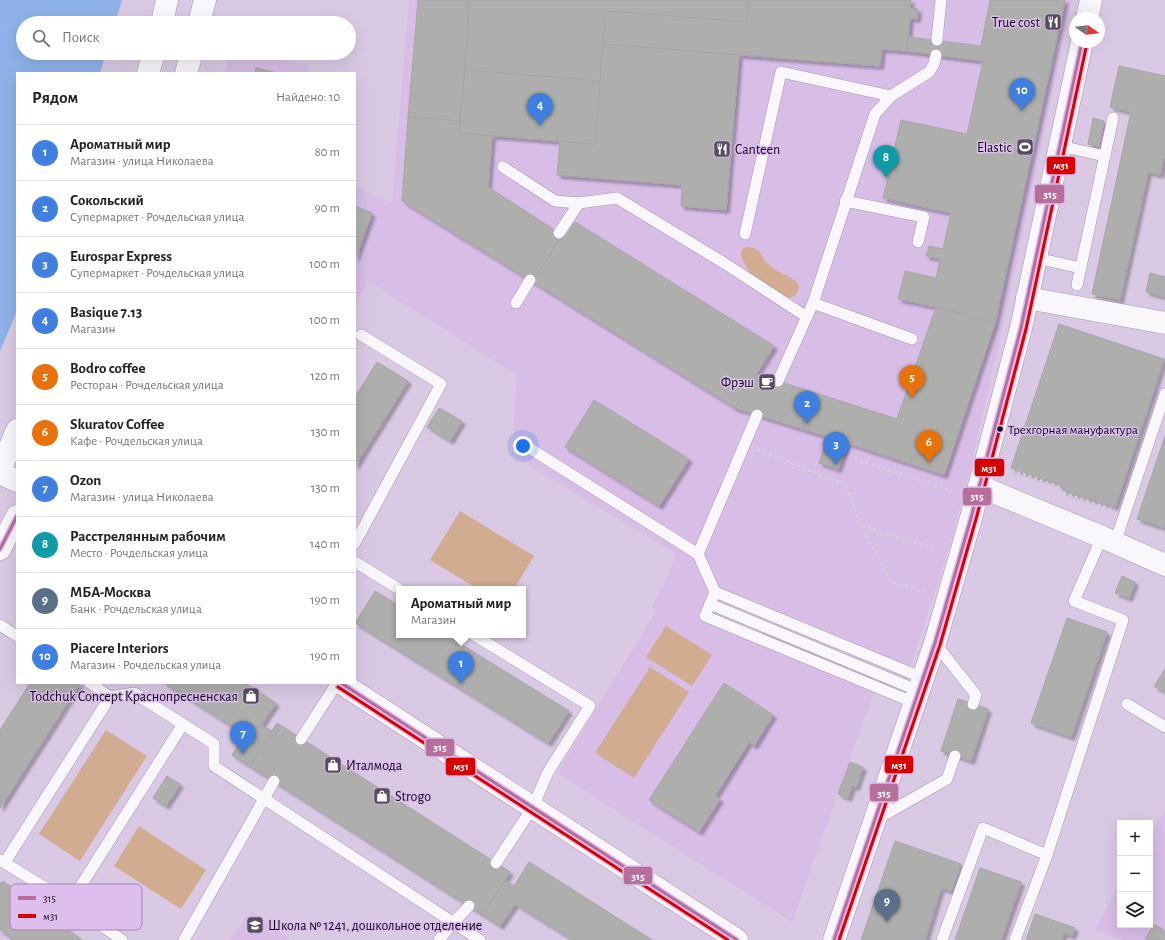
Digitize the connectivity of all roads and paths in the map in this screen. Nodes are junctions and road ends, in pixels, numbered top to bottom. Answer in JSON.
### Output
{"nodes":[{"id":1,"x":143,"y":0,"type":"edge"},
{"id":2,"x":167,"y":0,"type":"edge"},
{"id":3,"x":205,"y":0,"type":"edge"},
{"id":4,"x":233,"y":0,"type":"edge"},
{"id":5,"x":941,"y":0,"type":"edge"},
{"id":6,"x":1091,"y":0,"type":"edge"},
{"id":7,"x":1088,"y":12,"type":"edge"},
{"id":8,"x":138,"y":16,"type":"edge"},
{"id":9,"x":164,"y":16,"type":"edge"},
{"id":10,"x":201,"y":16,"type":"edge"},
{"id":11,"x":228,"y":16,"type":"edge"},
{"id":12,"x":937,"y":40,"type":"dead end"},
{"id":13,"x":1081,"y":48,"type":"edge"},
{"id":14,"x":936,"y":55,"type":"dead end"},
{"id":15,"x":126,"y":60,"type":"edge"},
{"id":16,"x":152,"y":60,"type":"edge"},
{"id":17,"x":190,"y":60,"type":"edge"},
{"id":18,"x":216,"y":60,"type":"edge"},
{"id":19,"x":122,"y":72,"type":"edge"},
{"id":20,"x":148,"y":72,"type":"edge"},
{"id":21,"x":186,"y":72,"type":"edge"},
{"id":22,"x":211,"y":72,"type":"edge"},
{"id":23,"x":891,"y":96,"type":"junction"},
{"id":24,"x":1113,"y":118,"type":"dead end"},
{"id":25,"x":1060,"y":146,"type":"junction"},
{"id":26,"x":1105,"y":156,"type":"junction"},
{"id":27,"x":503,"y":167,"type":"dead end"},
{"id":28,"x":845,"y":202,"type":"junction"},
{"id":29,"x":578,"y":203,"type":"junction"},
{"id":30,"x":559,"y":233,"type":"dead end"},
{"id":31,"x":745,"y":234,"type":"dead end"},
{"id":32,"x":918,"y":242,"type":"dead end"},
{"id":33,"x":1036,"y":258,"type":"junction"},
{"id":34,"x":1081,"y":268,"type":"junction"},
{"id":35,"x":530,"y":280,"type":"dead end"},
{"id":36,"x":1077,"y":284,"type":"dead end"},
{"id":37,"x":1027,"y":298,"type":"junction"},
{"id":38,"x":516,"y":303,"type":"dead end"},
{"id":39,"x":813,"y":304,"type":"junction"},
{"id":40,"x":807,"y":317,"type":"junction"},
{"id":41,"x":1165,"y":323,"type":"edge"},
{"id":42,"x":361,"y":335,"type":"dead end"},
{"id":43,"x":912,"y":339,"type":"dead end"},
{"id":44,"x":16,"y":370,"type":"edge"},
{"id":45,"x":778,"y":381,"type":"dead end"},
{"id":46,"x":1165,"y":394,"type":"edge"},
{"id":47,"x":0,"y":408,"type":"edge"},
{"id":48,"x":757,"y":415,"type":"dead end"},
{"id":49,"x":16,"y":432,"type":"edge"},
{"id":50,"x":744,"y":444,"type":"junction"},
{"id":51,"x":526,"y":446,"type":"dead end"},
{"id":52,"x":854,"y":459,"type":"dead end"},
{"id":53,"x":1005,"y":468,"type":"dead end"},
{"id":54,"x":0,"y":472,"type":"edge"},
{"id":55,"x":16,"y":480,"type":"edge"},
{"id":56,"x":979,"y":486,"type":"junction"},
{"id":57,"x":953,"y":491,"type":"dead end"},
{"id":58,"x":1113,"y":509,"type":"dead end"},
{"id":59,"x":16,"y":518,"type":"edge"},
{"id":60,"x":861,"y":526,"type":"junction"},
{"id":61,"x":1108,"y":540,"type":"junction"},
{"id":62,"x":356,"y":541,"type":"edge"},
{"id":63,"x":0,"y":549,"type":"edge"},
{"id":64,"x":937,"y":550,"type":"dead end"},
{"id":65,"x":698,"y":554,"type":"junction"},
{"id":66,"x":356,"y":563,"type":"edge"},
{"id":67,"x":1165,"y":565,"type":"edge"},
{"id":68,"x":396,"y":587,"type":"edge"},
{"id":69,"x":715,"y":592,"type":"junction"},
{"id":70,"x":924,"y":592,"type":"dead end"},
{"id":71,"x":0,"y":626,"type":"edge"},
{"id":72,"x":16,"y":635,"type":"edge"},
{"id":73,"x":479,"y":638,"type":"edge"},
{"id":74,"x":935,"y":643,"type":"junction"},
{"id":75,"x":20,"y":684,"type":"edge"},
{"id":76,"x":92,"y":684,"type":"edge"},
{"id":77,"x":335,"y":684,"type":"edge"},
{"id":78,"x":344,"y":684,"type":"edge"},
{"id":79,"x":919,"y":690,"type":"junction"},
{"id":80,"x":110,"y":696,"type":"junction"},
{"id":81,"x":973,"y":704,"type":"dead end"},
{"id":82,"x":1127,"y":704,"type":"dead end"},
{"id":83,"x":0,"y":705,"type":"edge"},
{"id":84,"x":5,"y":708,"type":"junction"},
{"id":85,"x":0,"y":716,"type":"edge"},
{"id":86,"x":370,"y":721,"type":"dead end"},
{"id":87,"x":182,"y":724,"type":"junction"},
{"id":88,"x":1165,"y":727,"type":"edge"},
{"id":89,"x":361,"y":736,"type":"dead end"},
{"id":90,"x":301,"y":739,"type":"dead end"},
{"id":91,"x":1165,"y":753,"type":"edge"},
{"id":92,"x":955,"y":756,"type":"dead end"},
{"id":93,"x":274,"y":781,"type":"dead end"},
{"id":94,"x":263,"y":798,"type":"junction"},
{"id":95,"x":533,"y":807,"type":"junction"},
{"id":96,"x":883,"y":826,"type":"junction"},
{"id":97,"x":1048,"y":850,"type":"junction"},
{"id":98,"x":974,"y":852,"type":"junction"},
{"id":99,"x":2,"y":861,"type":"edge"},
{"id":100,"x":496,"y":863,"type":"dead end"},
{"id":101,"x":39,"y":884,"type":"edge"},
{"id":102,"x":82,"y":884,"type":"edge"},
{"id":103,"x":469,"y":906,"type":"dead end"},
{"id":104,"x":453,"y":923,"type":"junction"},
{"id":105,"x":108,"y":930,"type":"edge"},
{"id":106,"x":122,"y":940,"type":"edge"},
{"id":107,"x":184,"y":940,"type":"edge"},
{"id":108,"x":439,"y":940,"type":"edge"},
{"id":109,"x":480,"y":940,"type":"edge"},
{"id":110,"x":737,"y":940,"type":"edge"},
{"id":111,"x":834,"y":940,"type":"edge"},
{"id":112,"x":942,"y":940,"type":"edge"},
{"id":113,"x":1015,"y":940,"type":"edge"}],
"edges":[{"from":1,"to":8,"type":"path"},
{"from":2,"to":9,"type":"street"},
{"from":3,"to":10,"type":"street"},
{"from":4,"to":11,"type":"path"},
{"from":5,"to":12,"type":"lane"},
{"from":6,"to":7,"type":"street"},
{"from":13,"to":25,"type":"street"},
{"from":14,"to":23,"type":"lane"},
{"from":15,"to":19,"type":"path"},
{"from":16,"to":20,"type":"street"},
{"from":17,"to":21,"type":"street"},
{"from":18,"to":22,"type":"path"},
{"from":23,"to":28,"type":"lane"},
{"from":23,"to":31,"type":"lane"},
{"from":24,"to":26,"type":"lane"},
{"from":25,"to":26,"type":"lane"},
{"from":25,"to":33,"type":"street"},
{"from":26,"to":34,"type":"lane"},
{"from":27,"to":29,"type":"lane"},
{"from":28,"to":32,"type":"lane"},
{"from":28,"to":39,"type":"lane"},
{"from":29,"to":30,"type":"lane"},
{"from":29,"to":40,"type":"lane"},
{"from":33,"to":34,"type":"lane"},
{"from":33,"to":37,"type":"street"},
{"from":34,"to":36,"type":"lane"},
{"from":35,"to":38,"type":"lane"},
{"from":37,"to":41,"type":"street"},
{"from":37,"to":56,"type":"street"},
{"from":39,"to":40,"type":"lane"},
{"from":39,"to":43,"type":"lane"},
{"from":40,"to":45,"type":"lane"},
{"from":42,"to":62,"type":"lane"},
{"from":44,"to":47,"type":"path"},
{"from":46,"to":61,"type":"lane"},
{"from":48,"to":50,"type":"lane"},
{"from":49,"to":54,"type":"street"},
{"from":50,"to":60,"type":"path"},
{"from":50,"to":65,"type":"lane"},
{"from":51,"to":65,"type":"lane"},
{"from":52,"to":57,"type":"path"},
{"from":53,"to":58,"type":"path"},
{"from":54,"to":55,"type":"street"},
{"from":56,"to":61,"type":"street"},
{"from":56,"to":74,"type":"street"},
{"from":59,"to":63,"type":"street"},
{"from":60,"to":64,"type":"path"},
{"from":60,"to":70,"type":"path"},
{"from":61,"to":67,"type":"street"},
{"from":61,"to":97,"type":"lane"},
{"from":65,"to":69,"type":"lane"},
{"from":66,"to":68,"type":"lane"},
{"from":69,"to":79,"type":"lane"},
{"from":69,"to":79,"type":"lane"},
{"from":71,"to":72,"type":"lane"},
{"from":73,"to":95,"type":"lane"},
{"from":74,"to":79,"type":"street"},
{"from":74,"to":81,"type":"lane"},
{"from":75,"to":84,"type":"path"},
{"from":76,"to":80,"type":"lane"},
{"from":77,"to":90,"type":"lane"},
{"from":78,"to":95,"type":"street"},
{"from":79,"to":96,"type":"street"},
{"from":80,"to":87,"type":"lane"},
{"from":80,"to":99,"type":"lane"},
{"from":82,"to":88,"type":"lane"},
{"from":83,"to":84,"type":"path"},
{"from":84,"to":85,"type":"path"},
{"from":86,"to":89,"type":"path"},
{"from":87,"to":94,"type":"lane"},
{"from":87,"to":102,"type":"lane"},
{"from":91,"to":97,"type":"path"},
{"from":92,"to":96,"type":"lane"},
{"from":93,"to":94,"type":"lane"},
{"from":94,"to":104,"type":"lane"},
{"from":94,"to":107,"type":"lane"},
{"from":95,"to":100,"type":"lane"},
{"from":95,"to":110,"type":"street"},
{"from":96,"to":98,"type":"path"},
{"from":96,"to":111,"type":"street"},
{"from":97,"to":98,"type":"lane"},
{"from":97,"to":113,"type":"lane"},
{"from":98,"to":112,"type":"lane"},
{"from":99,"to":101,"type":"lane"},
{"from":103,"to":104,"type":"lane"},
{"from":104,"to":108,"type":"lane"},
{"from":104,"to":109,"type":"lane"},
{"from":105,"to":106,"type":"lane"}]}
